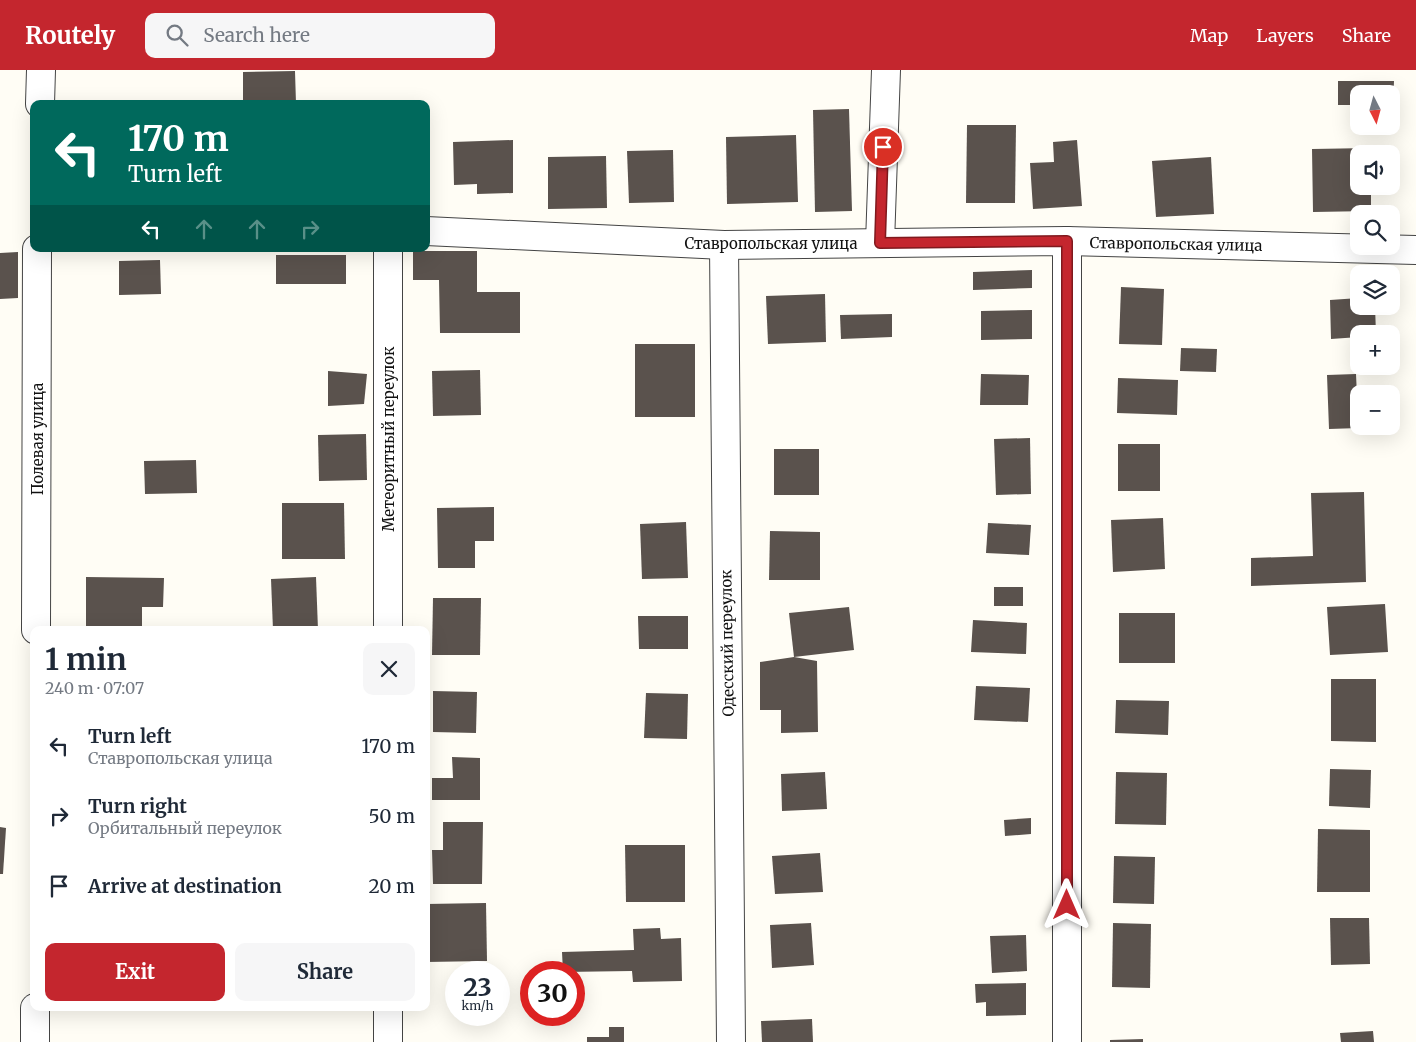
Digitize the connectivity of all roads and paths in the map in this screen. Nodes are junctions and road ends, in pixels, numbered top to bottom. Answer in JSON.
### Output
{"nodes":[{"id":1,"x":41,"y":70,"type":"edge"},
{"id":2,"x":886,"y":70,"type":"edge"},
{"id":3,"x":40,"y":100,"type":"edge"},
{"id":4,"x":430,"y":231,"type":"edge"},
{"id":5,"x":1067,"y":241,"type":"junction"},
{"id":6,"x":880,"y":243,"type":"junction"},
{"id":7,"x":724,"y":244,"type":"junction"},
{"id":8,"x":1416,"y":250,"type":"edge"},
{"id":9,"x":37,"y":252,"type":"edge"},
{"id":10,"x":388,"y":252,"type":"edge"},
{"id":11,"x":36,"y":626,"type":"edge"},
{"id":12,"x":388,"y":626,"type":"edge"},
{"id":13,"x":36,"y":1011,"type":"edge"},
{"id":14,"x":388,"y":1011,"type":"edge"},
{"id":15,"x":35,"y":1042,"type":"edge"},
{"id":16,"x":388,"y":1042,"type":"edge"},
{"id":17,"x":731,"y":1042,"type":"edge"},
{"id":18,"x":1067,"y":1042,"type":"edge"}],
"edges":[{"from":1,"to":3,"type":"street"},
{"from":2,"to":6,"type":"street"},
{"from":4,"to":7,"type":"street","name":"Ставропольская улица"},
{"from":5,"to":6,"type":"street","name":"Ставропольская улица"},
{"from":5,"to":8,"type":"street","name":"Ставропольская улица"},
{"from":5,"to":18,"type":"street"},
{"from":6,"to":7,"type":"street","name":"Ставропольская улица"},
{"from":7,"to":17,"type":"street","name":"Одесский переулок"},
{"from":9,"to":11,"type":"street","name":"Полевая улица"},
{"from":10,"to":12,"type":"street","name":"Метеоритный переулок"},
{"from":13,"to":15,"type":"street"},
{"from":14,"to":16,"type":"street"}]}
